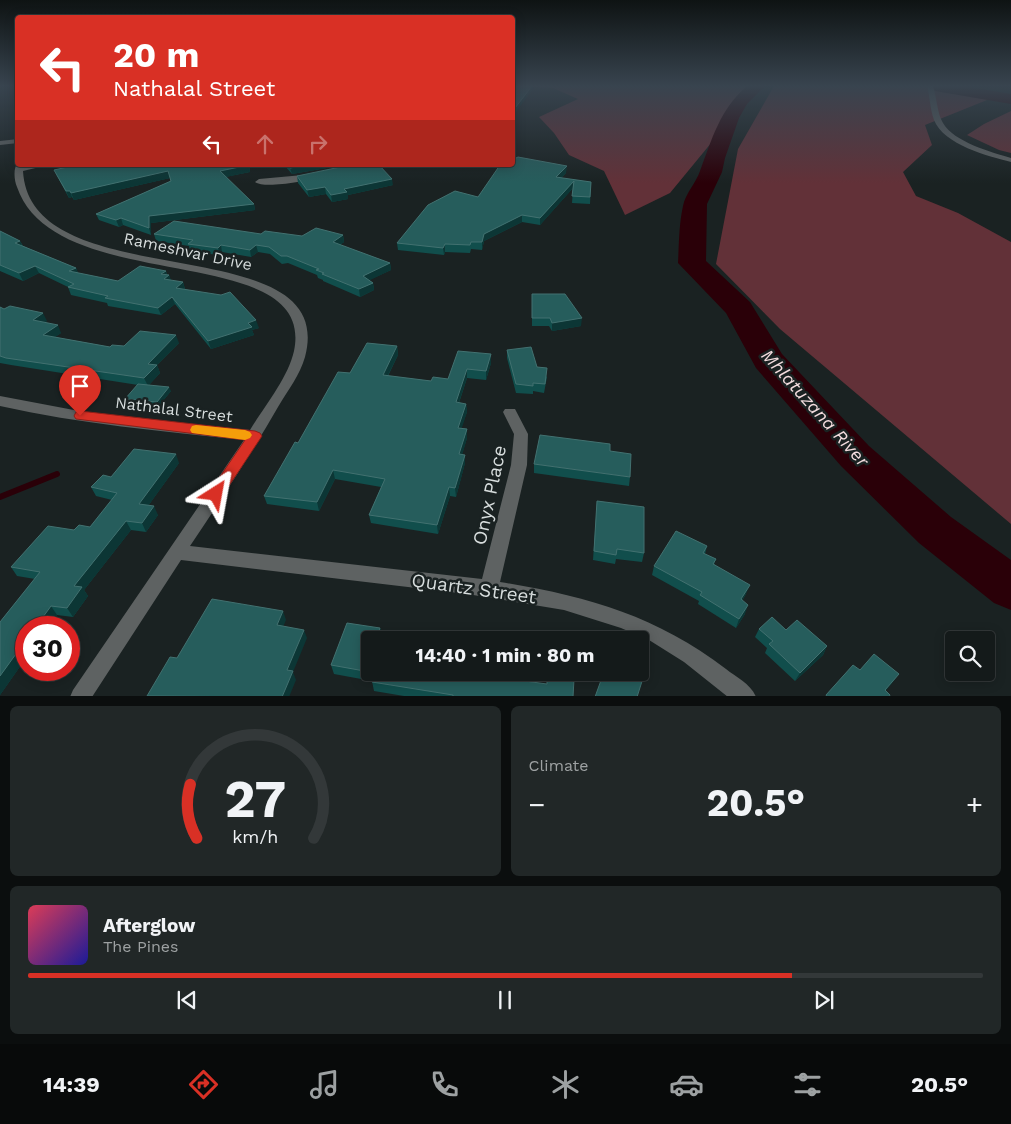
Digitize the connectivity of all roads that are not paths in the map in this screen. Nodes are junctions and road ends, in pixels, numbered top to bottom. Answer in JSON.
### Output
{"nodes":[{"id":1,"x":938,"y":118,"type":"edge"},
{"id":2,"x":15,"y":141,"type":"edge"},
{"id":3,"x":0,"y":143,"type":"edge"},
{"id":4,"x":1011,"y":160,"type":"edge"},
{"id":5,"x":18,"y":167,"type":"edge"},
{"id":6,"x":324,"y":174,"type":"edge"},
{"id":7,"x":259,"y":182,"type":"dead end"},
{"id":8,"x":0,"y":401,"type":"edge"},
{"id":9,"x":510,"y":412,"type":"dead end"},
{"id":10,"x":255,"y":436,"type":"junction"},
{"id":11,"x":177,"y":552,"type":"junction"},
{"id":12,"x":489,"y":588,"type":"junction"},
{"id":13,"x":80,"y":696,"type":"edge"},
{"id":14,"x":746,"y":696,"type":"edge"}],
"edges":[{"from":1,"to":4,"type":"street"},
{"from":2,"to":3,"type":"street"},
{"from":5,"to":10,"type":"street","name":"Rameshvar Drive"},
{"from":6,"to":7,"type":"street"},
{"from":8,"to":10,"type":"street","name":"Nathalal Street"},
{"from":9,"to":12,"type":"street","name":"Onyx Place"},
{"from":10,"to":11,"type":"street","name":"Rameshvar Drive"},
{"from":11,"to":12,"type":"street","name":"Quartz Street"},
{"from":11,"to":13,"type":"street","name":"Rameshvar Drive"},
{"from":12,"to":14,"type":"street","name":"Quartz Street"}]}
